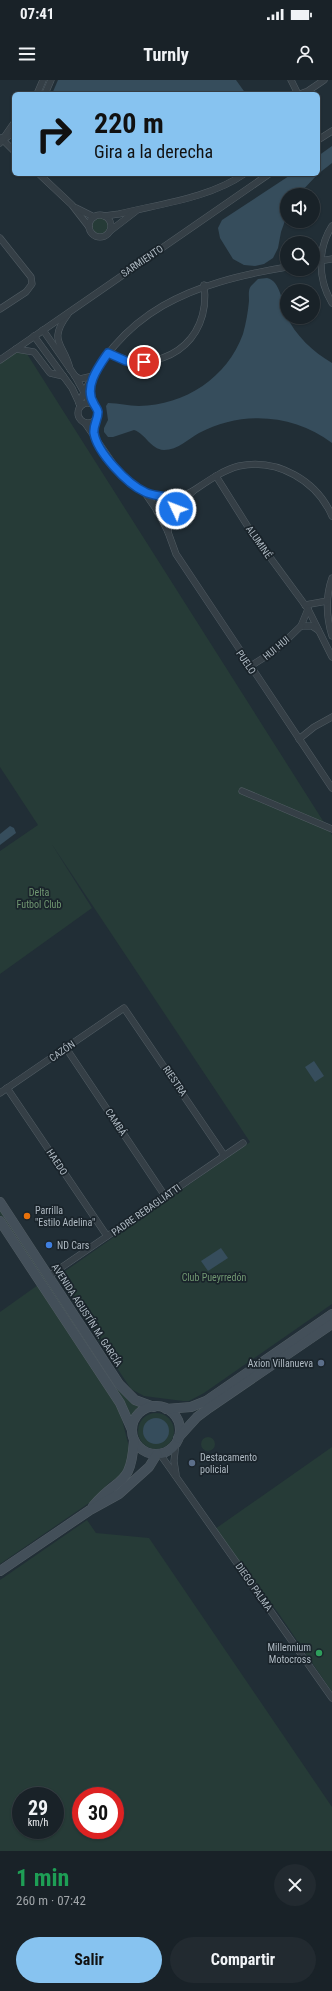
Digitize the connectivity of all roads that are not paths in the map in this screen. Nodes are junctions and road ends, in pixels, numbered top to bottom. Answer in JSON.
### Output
{"nodes":[{"id":1,"x":43,"y":80,"type":"edge"},
{"id":2,"x":51,"y":80,"type":"edge"},
{"id":3,"x":291,"y":80,"type":"edge"},
{"id":4,"x":324,"y":80,"type":"edge"},
{"id":5,"x":38,"y":92,"type":"edge"},
{"id":6,"x":46,"y":92,"type":"edge"},
{"id":7,"x":298,"y":92,"type":"edge"},
{"id":8,"x":305,"y":92,"type":"edge"},
{"id":9,"x":12,"y":126,"type":"edge"},
{"id":10,"x":332,"y":131,"type":"edge"},
{"id":11,"x":12,"y":134,"type":"edge"},
{"id":12,"x":320,"y":139,"type":"edge"},
{"id":13,"x":1,"y":140,"type":"edge"},
{"id":14,"x":12,"y":148,"type":"edge"},
{"id":15,"x":41,"y":176,"type":"edge"},
{"id":16,"x":240,"y":176,"type":"edge"},
{"id":17,"x":266,"y":176,"type":"edge"},
{"id":18,"x":72,"y":205,"type":"junction"},
{"id":19,"x":139,"y":209,"type":"junction"},
{"id":20,"x":104,"y":216,"type":"junction"},
{"id":21,"x":94,"y":217,"type":"junction"},
{"id":22,"x":332,"y":226,"type":"edge"},
{"id":23,"x":89,"y":227,"type":"junction"},
{"id":24,"x":110,"y":231,"type":"junction"},
{"id":25,"x":0,"y":238,"type":"edge"},
{"id":26,"x":332,"y":259,"type":"edge"},
{"id":27,"x":321,"y":261,"type":"junction"},
{"id":28,"x":280,"y":268,"type":"edge"},
{"id":29,"x":204,"y":286,"type":"junction"},
{"id":30,"x":332,"y":303,"type":"edge"},
{"id":31,"x":73,"y":308,"type":"junction"},
{"id":32,"x":0,"y":309,"type":"edge"},
{"id":33,"x":43,"y":330,"type":"junction"},
{"id":34,"x":34,"y":336,"type":"junction"},
{"id":35,"x":16,"y":349,"type":"junction"},
{"id":36,"x":108,"y":353,"type":"junction"},
{"id":37,"x":0,"y":360,"type":"edge"},
{"id":38,"x":73,"y":375,"type":"junction"},
{"id":39,"x":63,"y":376,"type":"junction"},
{"id":40,"x":93,"y":376,"type":"junction"},
{"id":41,"x":84,"y":392,"type":"junction"},
{"id":42,"x":80,"y":404,"type":"junction"},
{"id":43,"x":92,"y":404,"type":"junction"},
{"id":44,"x":95,"y":421,"type":"junction"},
{"id":45,"x":85,"y":423,"type":"junction"},
{"id":46,"x":94,"y":434,"type":"junction"},
{"id":47,"x":216,"y":476,"type":"junction"},
{"id":48,"x":193,"y":491,"type":"junction"},
{"id":49,"x":145,"y":493,"type":"junction"},
{"id":50,"x":166,"y":498,"type":"junction"},
{"id":51,"x":156,"y":509,"type":"junction"},
{"id":52,"x":173,"y":514,"type":"junction"},
{"id":53,"x":160,"y":516,"type":"junction"},
{"id":54,"x":332,"y":516,"type":"edge"},
{"id":55,"x":168,"y":532,"type":"junction"},
{"id":56,"x":332,"y":578,"type":"edge"},
{"id":57,"x":327,"y":601,"type":"junction"},
{"id":58,"x":307,"y":607,"type":"junction"},
{"id":59,"x":302,"y":626,"type":"junction"},
{"id":60,"x":318,"y":630,"type":"junction"},
{"id":61,"x":332,"y":636,"type":"edge"},
{"id":62,"x":332,"y":657,"type":"edge"},
{"id":63,"x":249,"y":666,"type":"junction"},
{"id":64,"x":332,"y":717,"type":"edge"},
{"id":65,"x":299,"y":739,"type":"junction"},
{"id":66,"x":332,"y":788,"type":"edge"},
{"id":67,"x":242,"y":791,"type":"dead end"},
{"id":68,"x":332,"y":829,"type":"edge"},
{"id":69,"x":124,"y":1008,"type":"joint"},
{"id":70,"x":66,"y":1048,"type":"junction"},
{"id":71,"x":7,"y":1088,"type":"junction"},
{"id":72,"x":0,"y":1093,"type":"edge"},
{"id":73,"x":243,"y":1143,"type":"dead end"},
{"id":74,"x":224,"y":1156,"type":"junction"},
{"id":75,"x":165,"y":1196,"type":"junction"},
{"id":76,"x":0,"y":1202,"type":"edge"},
{"id":77,"x":0,"y":1221,"type":"edge"},
{"id":78,"x":107,"y":1236,"type":"junction"},
{"id":79,"x":49,"y":1276,"type":"junction"},
{"id":80,"x":332,"y":1314,"type":"edge"},
{"id":81,"x":332,"y":1324,"type":"edge"},
{"id":82,"x":154,"y":1407,"type":"junction"},
{"id":83,"x":166,"y":1409,"type":"junction"},
{"id":84,"x":133,"y":1435,"type":"junction"},
{"id":85,"x":177,"y":1440,"type":"junction"},
{"id":86,"x":159,"y":1454,"type":"junction"},
{"id":87,"x":176,"y":1476,"type":"junction"},
{"id":88,"x":90,"y":1510,"type":"junction"},
{"id":89,"x":0,"y":1572,"type":"edge"},
{"id":90,"x":332,"y":1698,"type":"edge"}],
"edges":[{"from":1,"to":5,"type":"street"},
{"from":2,"to":6,"type":"street"},
{"from":3,"to":7,"type":"street"},
{"from":4,"to":8,"type":"street"},
{"from":9,"to":13,"type":"street"},
{"from":10,"to":12,"type":"street"},
{"from":11,"to":13,"type":"street"},
{"from":13,"to":14,"type":"street"},
{"from":15,"to":18,"type":"street"},
{"from":16,"to":19,"type":"street"},
{"from":17,"to":31,"type":"street","name":"SARMIENTO"},
{"from":18,"to":21,"type":"street"},
{"from":18,"to":23,"type":"street"},
{"from":19,"to":20,"type":"street"},
{"from":19,"to":24,"type":"street"},
{"from":20,"to":21,"type":"street"},
{"from":20,"to":24,"type":"street"},
{"from":21,"to":23,"type":"street"},
{"from":22,"to":27,"type":"street"},
{"from":23,"to":24,"type":"street"},
{"from":25,"to":32,"type":"street"},
{"from":26,"to":27,"type":"street"},
{"from":27,"to":30,"type":"street"},
{"from":28,"to":29,"type":"street"},
{"from":29,"to":36,"type":"street"},
{"from":29,"to":36,"type":"street"},
{"from":31,"to":33,"type":"street","name":"SARMIENTO"},
{"from":31,"to":38,"type":"street"},
{"from":33,"to":34,"type":"street","name":"SARMIENTO"},
{"from":33,"to":38,"type":"street"},
{"from":34,"to":35,"type":"street","name":"SARMIENTO"},
{"from":34,"to":39,"type":"street"},
{"from":35,"to":37,"type":"street","name":"SARMIENTO"},
{"from":35,"to":39,"type":"street"},
{"from":36,"to":40,"type":"street"},
{"from":38,"to":40,"type":"street"},
{"from":38,"to":41,"type":"street"},
{"from":39,"to":42,"type":"street"},
{"from":40,"to":41,"type":"street"},
{"from":40,"to":43,"type":"street"},
{"from":41,"to":42,"type":"street"},
{"from":41,"to":43,"type":"street"},
{"from":42,"to":43,"type":"street"},
{"from":42,"to":45,"type":"street"},
{"from":43,"to":44,"type":"street"},
{"from":44,"to":45,"type":"street"},
{"from":44,"to":46,"type":"street"},
{"from":45,"to":46,"type":"street"},
{"from":46,"to":49,"type":"street"},
{"from":47,"to":48,"type":"street"},
{"from":47,"to":54,"type":"street"},
{"from":47,"to":58,"type":"street","name":"ALUMINÉ"},
{"from":48,"to":50,"type":"street"},
{"from":48,"to":52,"type":"street"},
{"from":49,"to":50,"type":"street"},
{"from":49,"to":51,"type":"street"},
{"from":50,"to":51,"type":"street"},
{"from":50,"to":52,"type":"street"},
{"from":51,"to":53,"type":"street"},
{"from":52,"to":53,"type":"street"},
{"from":52,"to":55,"type":"street"},
{"from":53,"to":55,"type":"street","name":"PUELO"},
{"from":55,"to":63,"type":"street","name":"PUELO"},
{"from":56,"to":57,"type":"street"},
{"from":57,"to":58,"type":"street"},
{"from":57,"to":61,"type":"street"},
{"from":58,"to":59,"type":"street"},
{"from":58,"to":60,"type":"street","name":"ALUMINÉ"},
{"from":59,"to":60,"type":"street"},
{"from":59,"to":63,"type":"street","name":"HUI HUI"},
{"from":60,"to":62,"type":"street","name":"ALUMINÉ"},
{"from":63,"to":65,"type":"street","name":"PUELO"},
{"from":64,"to":65,"type":"street"},
{"from":65,"to":66,"type":"street","name":"PUELO"},
{"from":67,"to":68,"type":"street"},
{"from":69,"to":70,"type":"street","name":"CAZÓN"},
{"from":69,"to":74,"type":"street","name":"RIESTRA"},
{"from":70,"to":71,"type":"street","name":"CAZÓN"},
{"from":70,"to":75,"type":"street","name":"CAMBÁ"},
{"from":71,"to":72,"type":"street","name":"CAZÓN"},
{"from":71,"to":78,"type":"street","name":"HAEDO"},
{"from":73,"to":74,"type":"street","name":"PADRE REBAGLIATTI"},
{"from":74,"to":75,"type":"street","name":"PADRE REBAGLIATTI"},
{"from":75,"to":78,"type":"street","name":"PADRE REBAGLIATTI"},
{"from":76,"to":79,"type":"main road","name":"AVENIDA AGUSTÍN M. GARCÍA"},
{"from":77,"to":84,"type":"main road","name":"AVENIDA AGUSTÍN M. GARCÍA"},
{"from":78,"to":79,"type":"street","name":"PADRE REBAGLIATTI"},
{"from":79,"to":82,"type":"main road","name":"AVENIDA AGUSTÍN M. GARCÍA"},
{"from":80,"to":83,"type":"main road"},
{"from":81,"to":85,"type":"main road"},
{"from":82,"to":83,"type":"main road"},
{"from":82,"to":84,"type":"main road"},
{"from":83,"to":85,"type":"main road"},
{"from":84,"to":86,"type":"main road"},
{"from":84,"to":88,"type":"main road"},
{"from":85,"to":86,"type":"main road"},
{"from":85,"to":87,"type":"street"},
{"from":86,"to":87,"type":"street","name":"DIEGO PALMA"},
{"from":86,"to":88,"type":"main road"},
{"from":87,"to":90,"type":"street","name":"DIEGO PALMA"},
{"from":88,"to":89,"type":"main road"}]}
